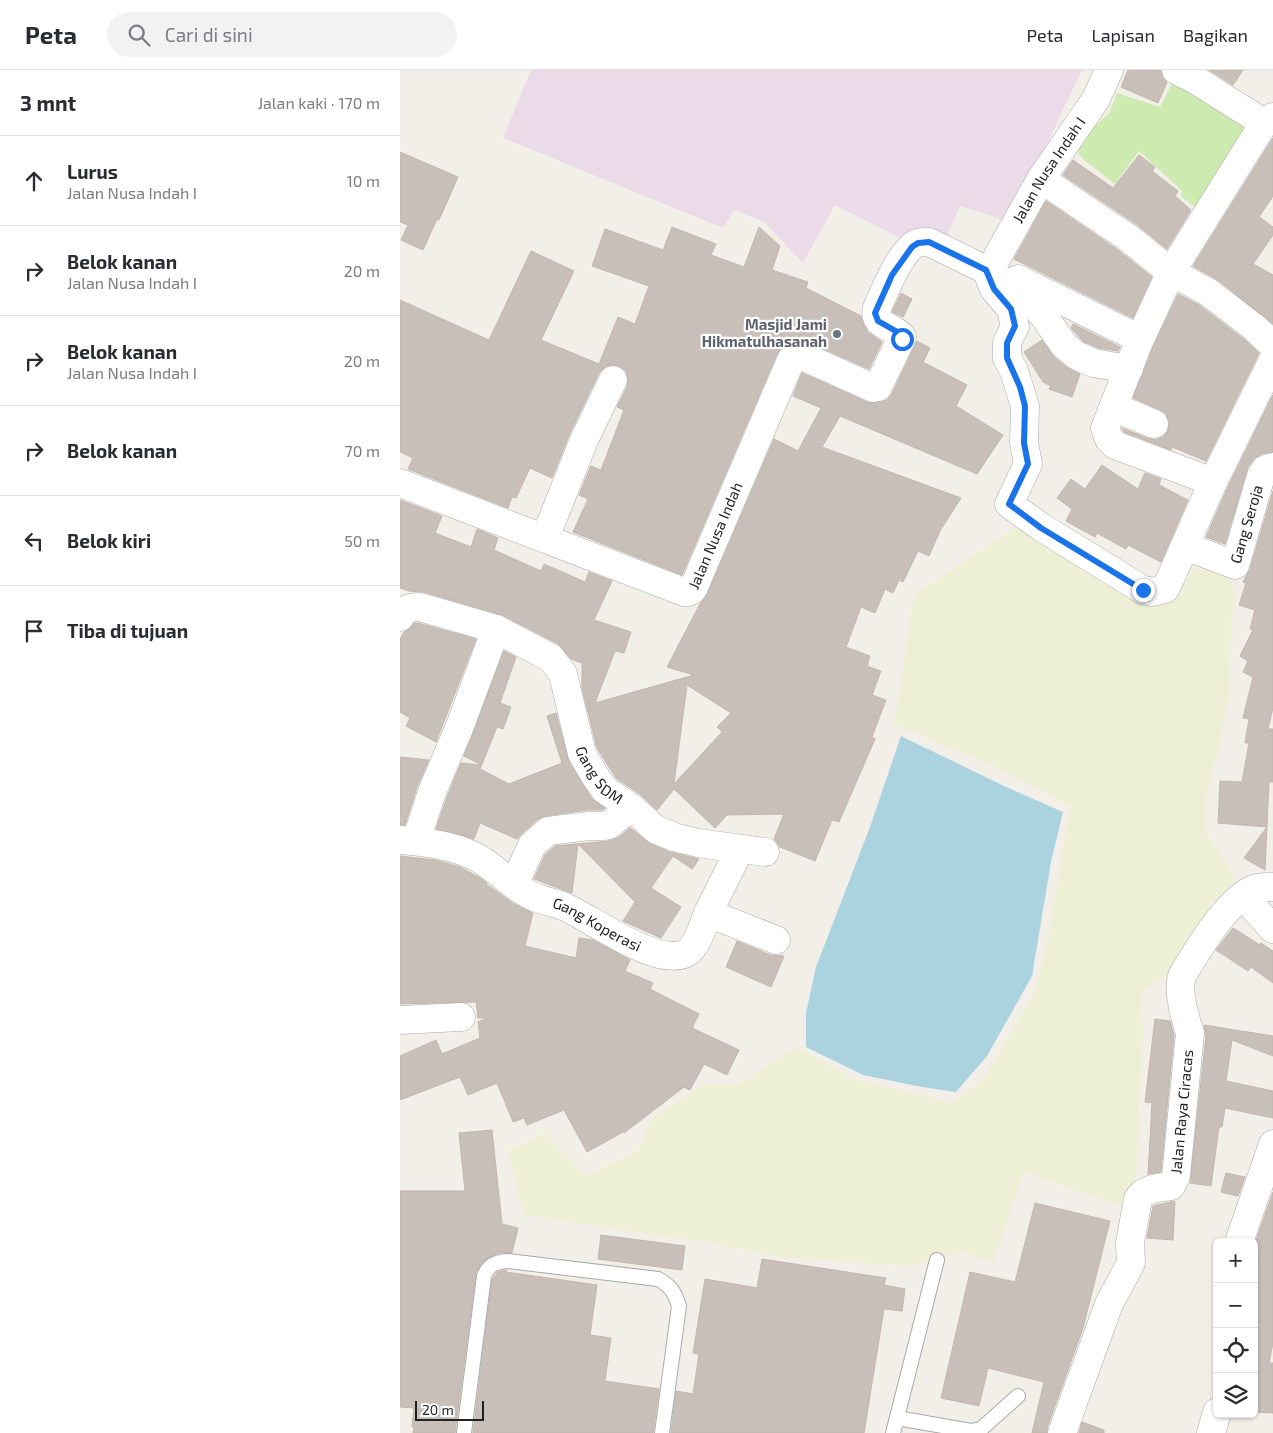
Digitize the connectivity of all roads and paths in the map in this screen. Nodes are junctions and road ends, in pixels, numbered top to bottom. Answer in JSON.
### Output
{"nodes":[{"id":1,"x":1109,"y":70,"type":"edge"},
{"id":2,"x":1176,"y":70,"type":"edge"},
{"id":3,"x":1269,"y":120,"type":"edge"},
{"id":4,"x":1041,"y":179,"type":"junction"},
{"id":5,"x":989,"y":269,"type":"junction"},
{"id":6,"x":1171,"y":272,"type":"junction"},
{"id":7,"x":1140,"y":339,"type":"junction"},
{"id":8,"x":1273,"y":345,"type":"edge"},
{"id":9,"x":1273,"y":360,"type":"edge"},
{"id":10,"x":1129,"y":369,"type":"junction"},
{"id":11,"x":613,"y":380,"type":"dead end"},
{"id":12,"x":1114,"y":407,"type":"junction"},
{"id":13,"x":1154,"y":424,"type":"dead end"},
{"id":14,"x":1273,"y":467,"type":"edge"},
{"id":15,"x":1212,"y":482,"type":"junction"},
{"id":16,"x":400,"y":483,"type":"edge"},
{"id":17,"x":545,"y":538,"type":"junction"},
{"id":18,"x":1185,"y":546,"type":"junction"},
{"id":19,"x":400,"y":617,"type":"edge"},
{"id":20,"x":496,"y":629,"type":"junction"},
{"id":21,"x":631,"y":807,"type":"junction"},
{"id":22,"x":408,"y":841,"type":"edge"},
{"id":23,"x":752,"y":851,"type":"joint"},
{"id":24,"x":514,"y":885,"type":"junction"},
{"id":25,"x":1273,"y":887,"type":"edge"},
{"id":26,"x":1243,"y":896,"type":"junction"},
{"id":27,"x":708,"y":913,"type":"junction"},
{"id":28,"x":1273,"y":929,"type":"edge"},
{"id":29,"x":776,"y":940,"type":"dead end"},
{"id":30,"x":461,"y":1017,"type":"dead end"},
{"id":31,"x":400,"y":1020,"type":"edge"},
{"id":32,"x":1273,"y":1144,"type":"edge"},
{"id":33,"x":1240,"y":1238,"type":"edge"},
{"id":34,"x":937,"y":1260,"type":"dead end"},
{"id":35,"x":1018,"y":1396,"type":"dead end"},
{"id":36,"x":897,"y":1418,"type":"junction"},
{"id":37,"x":1215,"y":1418,"type":"edge"},
{"id":38,"x":464,"y":1433,"type":"edge"},
{"id":39,"x":662,"y":1433,"type":"edge"},
{"id":40,"x":894,"y":1433,"type":"edge"},
{"id":41,"x":1062,"y":1433,"type":"edge"},
{"id":42,"x":1211,"y":1433,"type":"edge"}],
"edges":[{"from":1,"to":4,"type":"street","name":"Jalan Nusa Indah I"},
{"from":2,"to":3,"type":"street"},
{"from":3,"to":6,"type":"street"},
{"from":4,"to":5,"type":"street","name":"Jalan Nusa Indah I"},
{"from":4,"to":6,"type":"street"},
{"from":5,"to":7,"type":"street"},
{"from":5,"to":10,"type":"street"},
{"from":5,"to":17,"type":"street","name":"Jalan Nusa Indah"},
{"from":5,"to":18,"type":"street"},
{"from":6,"to":7,"type":"street"},
{"from":6,"to":8,"type":"street"},
{"from":7,"to":10,"type":"street"},
{"from":9,"to":15,"type":"street"},
{"from":10,"to":12,"type":"street"},
{"from":11,"to":17,"type":"street"},
{"from":12,"to":13,"type":"street"},
{"from":12,"to":15,"type":"street"},
{"from":14,"to":18,"type":"street","name":"Gang Seroja"},
{"from":15,"to":18,"type":"street"},
{"from":16,"to":17,"type":"street","name":"Jalan Nusa Indah"},
{"from":19,"to":20,"type":"street","name":"Gang SDM"},
{"from":20,"to":21,"type":"street","name":"Gang SDM"},
{"from":20,"to":22,"type":"street"},
{"from":21,"to":23,"type":"street","name":"Gang SDM"},
{"from":21,"to":24,"type":"street"},
{"from":22,"to":24,"type":"street","name":"Gang Koperasi"},
{"from":23,"to":27,"type":"street","name":"Gang Koperasi"},
{"from":24,"to":27,"type":"street","name":"Gang Koperasi"},
{"from":25,"to":26,"type":"street","name":"Jalan Raya Ciracas"},
{"from":26,"to":28,"type":"street"},
{"from":26,"to":41,"type":"street","name":"Jalan Raya Ciracas"},
{"from":27,"to":29,"type":"street"},
{"from":30,"to":31,"type":"street"},
{"from":32,"to":33,"type":"street"},
{"from":34,"to":36,"type":"lane"},
{"from":35,"to":36,"type":"lane"},
{"from":36,"to":40,"type":"lane"},
{"from":37,"to":42,"type":"street"},
{"from":38,"to":39,"type":"lane"}]}
